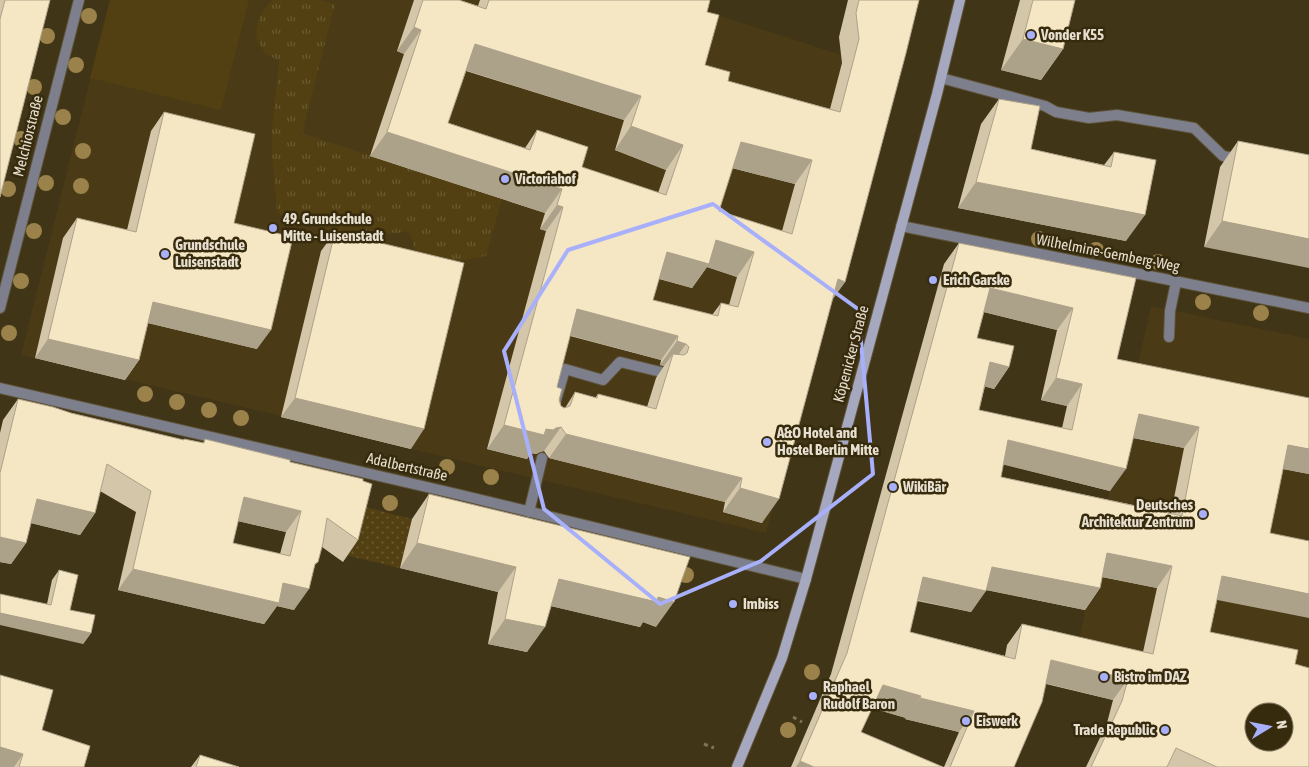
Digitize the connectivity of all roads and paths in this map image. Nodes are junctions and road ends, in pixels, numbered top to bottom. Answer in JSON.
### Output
{"nodes":[{"id":1,"x":78,"y":0,"type":"edge"},
{"id":2,"x":960,"y":0,"type":"edge"},
{"id":3,"x":941,"y":78,"type":"junction"},
{"id":4,"x":1252,"y":161,"type":"edge"},
{"id":5,"x":901,"y":226,"type":"junction"},
{"id":6,"x":1176,"y":282,"type":"junction"},
{"id":7,"x":0,"y":308,"type":"edge"},
{"id":8,"x":1309,"y":308,"type":"edge"},
{"id":9,"x":1169,"y":337,"type":"dead end"},
{"id":10,"x":665,"y":373,"type":"edge"},
{"id":11,"x":0,"y":388,"type":"edge"},
{"id":12,"x":554,"y":407,"type":"edge"},
{"id":13,"x":542,"y":458,"type":"edge"},
{"id":14,"x":529,"y":512,"type":"junction"},
{"id":15,"x":806,"y":579,"type":"junction"},
{"id":16,"x":793,"y":717,"type":"dead end"},
{"id":17,"x":802,"y":722,"type":"dead end"},
{"id":18,"x":704,"y":744,"type":"dead end"},
{"id":19,"x":714,"y":748,"type":"dead end"},
{"id":20,"x":737,"y":767,"type":"edge"}],
"edges":[{"from":1,"to":7,"type":"street","name":"Melchiorstraße"},
{"from":2,"to":3,"type":"main road","name":"Köpenicker Straße"},
{"from":3,"to":4,"type":"street"},
{"from":3,"to":5,"type":"main road","name":"Köpenicker Straße"},
{"from":5,"to":6,"type":"street","name":"Wilhelmine-Gemberg-Weg"},
{"from":5,"to":15,"type":"main road","name":"Köpenicker Straße"},
{"from":6,"to":8,"type":"street","name":"Wilhelmine-Gemberg-Weg"},
{"from":6,"to":9,"type":"street"},
{"from":10,"to":12,"type":"street"},
{"from":11,"to":14,"type":"street","name":"Adalbertstraße"},
{"from":13,"to":14,"type":"street"},
{"from":14,"to":15,"type":"street","name":"Adalbertstraße"},
{"from":15,"to":20,"type":"main road","name":"Köpenicker Straße"},
{"from":16,"to":17,"type":"path"},
{"from":18,"to":19,"type":"path"}]}
